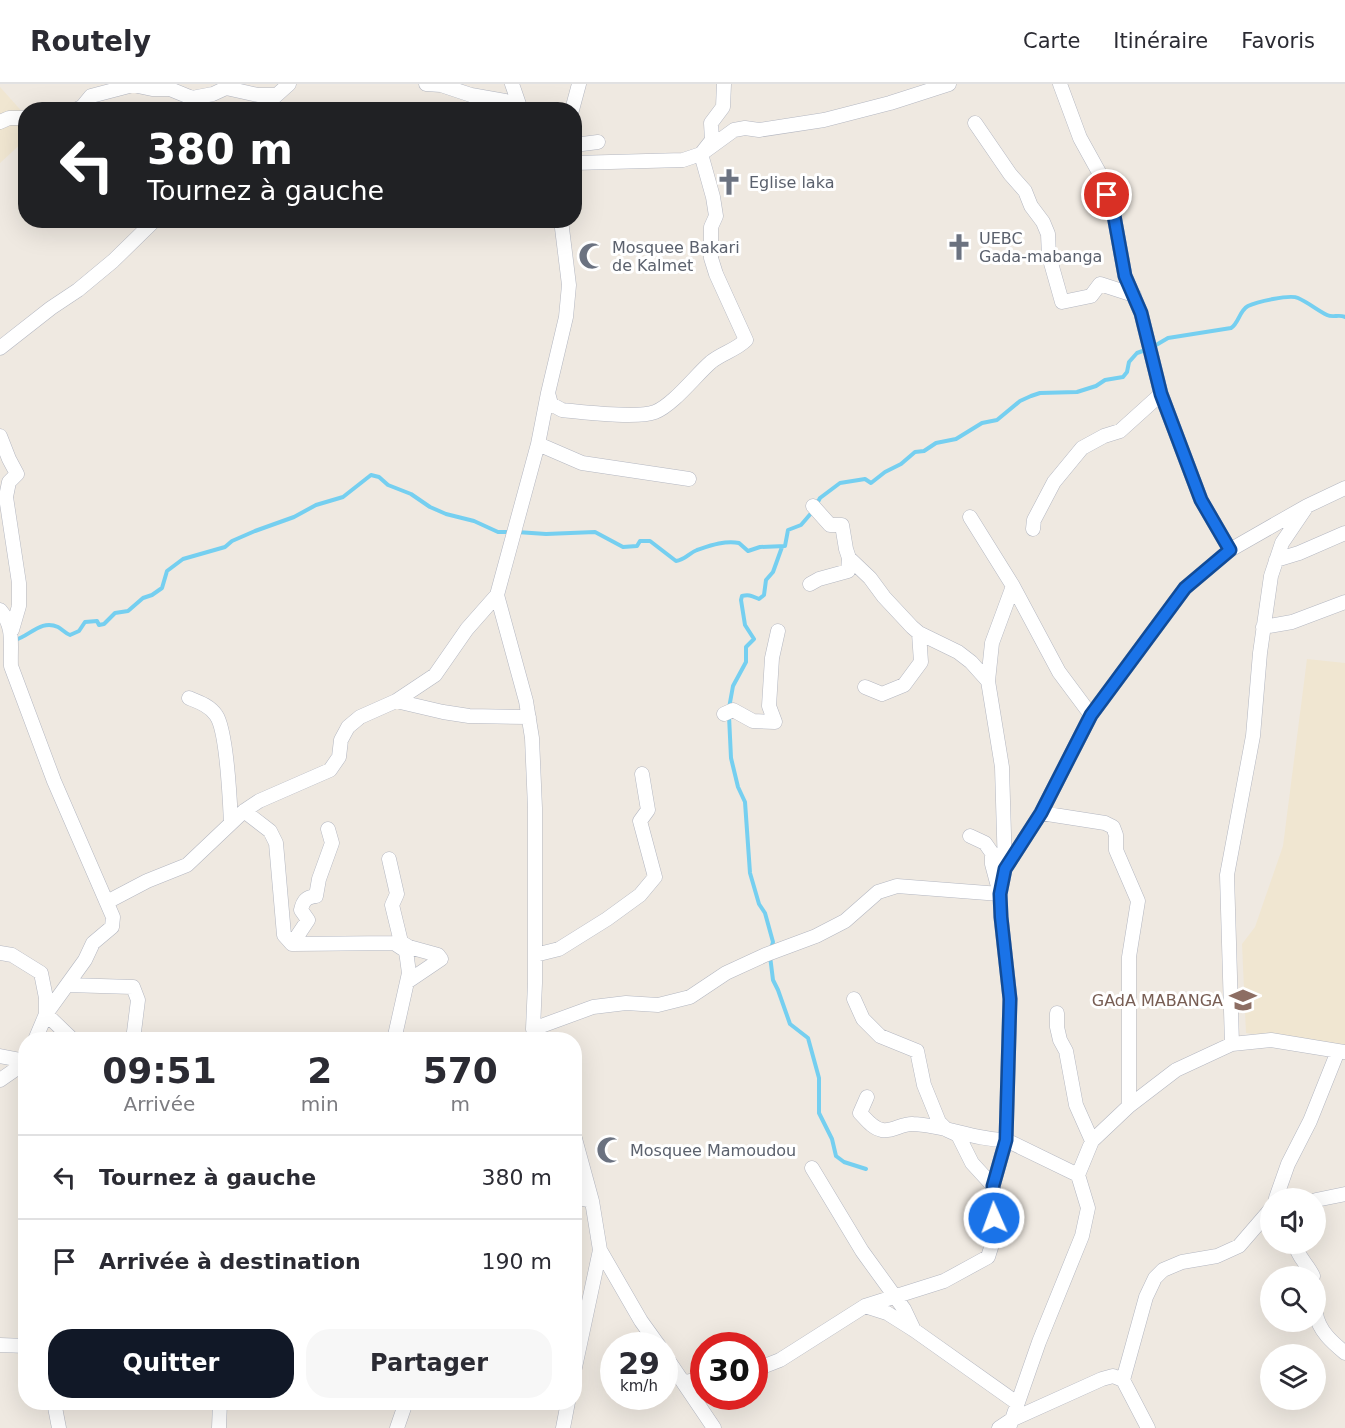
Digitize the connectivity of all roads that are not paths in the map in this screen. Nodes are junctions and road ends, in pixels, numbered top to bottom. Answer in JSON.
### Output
{"nodes":[{"id":1,"x":289,"y":84,"type":"edge"},
{"id":2,"x":426,"y":84,"type":"edge"},
{"id":3,"x":512,"y":84,"type":"edge"},
{"id":4,"x":579,"y":84,"type":"edge"},
{"id":5,"x":724,"y":84,"type":"edge"},
{"id":6,"x":949,"y":84,"type":"edge"},
{"id":7,"x":1060,"y":84,"type":"edge"},
{"id":8,"x":275,"y":95,"type":"junction"},
{"id":9,"x":86,"y":102,"type":"edge"},
{"id":10,"x":268,"y":102,"type":"edge"},
{"id":11,"x":507,"y":102,"type":"edge"},
{"id":12,"x":518,"y":102,"type":"edge"},
{"id":13,"x":574,"y":102,"type":"edge"},
{"id":14,"x":18,"y":118,"type":"edge"},
{"id":15,"x":0,"y":122,"type":"edge"},
{"id":16,"x":975,"y":123,"type":"dead end"},
{"id":17,"x":598,"y":142,"type":"dead end"},
{"id":18,"x":582,"y":144,"type":"edge"},
{"id":19,"x":702,"y":154,"type":"junction"},
{"id":20,"x":582,"y":163,"type":"edge"},
{"id":21,"x":147,"y":228,"type":"edge"},
{"id":22,"x":562,"y":228,"type":"edge"},
{"id":23,"x":1134,"y":295,"type":"junction"},
{"id":24,"x":0,"y":348,"type":"edge"},
{"id":25,"x":548,"y":393,"type":"junction"},
{"id":26,"x":1161,"y":394,"type":"junction"},
{"id":27,"x":0,"y":436,"type":"edge"},
{"id":28,"x":538,"y":444,"type":"junction"},
{"id":29,"x":689,"y":479,"type":"dead end"},
{"id":30,"x":1345,"y":488,"type":"edge"},
{"id":31,"x":813,"y":506,"type":"dead end"},
{"id":32,"x":1307,"y":506,"type":"junction"},
{"id":33,"x":970,"y":517,"type":"dead end"},
{"id":34,"x":1033,"y":529,"type":"dead end"},
{"id":35,"x":1345,"y":533,"type":"edge"},
{"id":36,"x":1230,"y":550,"type":"junction"},
{"id":37,"x":849,"y":558,"type":"junction"},
{"id":38,"x":1276,"y":560,"type":"junction"},
{"id":39,"x":810,"y":584,"type":"dead end"},
{"id":40,"x":1013,"y":586,"type":"junction"},
{"id":41,"x":497,"y":595,"type":"junction"},
{"id":42,"x":1345,"y":602,"type":"edge"},
{"id":43,"x":0,"y":610,"type":"edge"},
{"id":44,"x":1263,"y":627,"type":"junction"},
{"id":45,"x":778,"y":631,"type":"dead end"},
{"id":46,"x":919,"y":633,"type":"junction"},
{"id":47,"x":11,"y":638,"type":"junction"},
{"id":48,"x":988,"y":681,"type":"junction"},
{"id":49,"x":865,"y":687,"type":"dead end"},
{"id":50,"x":189,"y":698,"type":"dead end"},
{"id":51,"x":396,"y":701,"type":"junction"},
{"id":52,"x":729,"y":712,"type":"dead end"},
{"id":53,"x":1091,"y":715,"type":"junction"},
{"id":54,"x":529,"y":717,"type":"junction"},
{"id":55,"x":642,"y":774,"type":"dead end"},
{"id":56,"x":230,"y":798,"type":"junction"},
{"id":57,"x":246,"y":810,"type":"junction"},
{"id":58,"x":1041,"y":813,"type":"junction"},
{"id":59,"x":231,"y":823,"type":"junction"},
{"id":60,"x":327,"y":829,"type":"dead end"},
{"id":61,"x":970,"y":836,"type":"dead end"},
{"id":62,"x":389,"y":859,"type":"dead end"},
{"id":63,"x":1005,"y":869,"type":"junction"},
{"id":64,"x":1000,"y":894,"type":"junction"},
{"id":65,"x":107,"y":902,"type":"junction"},
{"id":66,"x":292,"y":944,"type":"junction"},
{"id":67,"x":0,"y":953,"type":"edge"},
{"id":68,"x":536,"y":955,"type":"junction"},
{"id":69,"x":407,"y":982,"type":"junction"},
{"id":70,"x":68,"y":985,"type":"junction"},
{"id":71,"x":854,"y":999,"type":"dead end"},
{"id":72,"x":1057,"y":1013,"type":"dead end"},
{"id":73,"x":46,"y":1014,"type":"junction"},
{"id":74,"x":38,"y":1032,"type":"edge"},
{"id":75,"x":65,"y":1032,"type":"edge"},
{"id":76,"x":134,"y":1032,"type":"edge"},
{"id":77,"x":396,"y":1032,"type":"edge"},
{"id":78,"x":534,"y":1032,"type":"edge"},
{"id":79,"x":538,"y":1032,"type":"edge"},
{"id":80,"x":1232,"y":1044,"type":"junction"},
{"id":81,"x":1342,"y":1052,"type":"edge"},
{"id":82,"x":0,"y":1056,"type":"edge"},
{"id":83,"x":18,"y":1059,"type":"edge"},
{"id":84,"x":18,"y":1067,"type":"edge"},
{"id":85,"x":0,"y":1080,"type":"edge"},
{"id":86,"x":867,"y":1097,"type":"dead end"},
{"id":87,"x":1129,"y":1106,"type":"junction"},
{"id":88,"x":944,"y":1127,"type":"junction"},
{"id":89,"x":1006,"y":1140,"type":"junction"},
{"id":90,"x":1092,"y":1141,"type":"junction"},
{"id":91,"x":582,"y":1164,"type":"edge"},
{"id":92,"x":812,"y":1168,"type":"dead end"},
{"id":93,"x":1078,"y":1175,"type":"junction"},
{"id":94,"x":993,"y":1186,"type":"junction"},
{"id":95,"x":1280,"y":1188,"type":"edge"},
{"id":96,"x":1345,"y":1194,"type":"edge"},
{"id":97,"x":1326,"y":1198,"type":"edge"},
{"id":98,"x":582,"y":1199,"type":"edge"},
{"id":99,"x":592,"y":1201,"type":"junction"},
{"id":100,"x":1260,"y":1222,"type":"edge"},
{"id":101,"x":600,"y":1250,"type":"junction"},
{"id":102,"x":1299,"y":1254,"type":"edge"},
{"id":103,"x":1308,"y":1266,"type":"edge"},
{"id":104,"x":895,"y":1296,"type":"junction"},
{"id":105,"x":865,"y":1306,"type":"junction"},
{"id":106,"x":914,"y":1330,"type":"junction"},
{"id":107,"x":649,"y":1332,"type":"edge"},
{"id":108,"x":1324,"y":1332,"type":"edge"},
{"id":109,"x":582,"y":1334,"type":"edge"},
{"id":110,"x":0,"y":1345,"type":"edge"},
{"id":111,"x":18,"y":1346,"type":"edge"},
{"id":112,"x":1345,"y":1353,"type":"edge"},
{"id":113,"x":768,"y":1365,"type":"edge"},
{"id":114,"x":678,"y":1373,"type":"edge"},
{"id":115,"x":1123,"y":1380,"type":"junction"},
{"id":116,"x":690,"y":1382,"type":"edge"},
{"id":117,"x":685,"y":1383,"type":"junction"},
{"id":118,"x":1017,"y":1403,"type":"junction"},
{"id":119,"x":56,"y":1410,"type":"edge"},
{"id":120,"x":219,"y":1410,"type":"edge"},
{"id":121,"x":403,"y":1410,"type":"edge"},
{"id":122,"x":566,"y":1410,"type":"edge"},
{"id":123,"x":1010,"y":1424,"type":"edge"},
{"id":124,"x":59,"y":1428,"type":"edge"},
{"id":125,"x":219,"y":1428,"type":"edge"},
{"id":126,"x":397,"y":1428,"type":"edge"},
{"id":127,"x":563,"y":1428,"type":"edge"},
{"id":128,"x":714,"y":1428,"type":"edge"},
{"id":129,"x":999,"y":1428,"type":"edge"},
{"id":130,"x":1148,"y":1428,"type":"edge"}],
"edges":[{"from":1,"to":8,"type":"street"},
{"from":2,"to":11,"type":"street"},
{"from":3,"to":12,"type":"street"},
{"from":4,"to":13,"type":"street"},
{"from":5,"to":19,"type":"street"},
{"from":6,"to":19,"type":"street"},
{"from":7,"to":23,"type":"street"},
{"from":8,"to":9,"type":"street"},
{"from":8,"to":10,"type":"street"},
{"from":14,"to":15,"type":"street"},
{"from":16,"to":23,"type":"street"},
{"from":17,"to":18,"type":"street"},
{"from":19,"to":20,"type":"street"},
{"from":19,"to":25,"type":"street"},
{"from":21,"to":24,"type":"street"},
{"from":22,"to":25,"type":"street"},
{"from":23,"to":26,"type":"street"},
{"from":25,"to":28,"type":"street"},
{"from":26,"to":34,"type":"street"},
{"from":26,"to":36,"type":"street"},
{"from":27,"to":47,"type":"street"},
{"from":28,"to":29,"type":"street"},
{"from":28,"to":41,"type":"street"},
{"from":30,"to":32,"type":"street"},
{"from":31,"to":37,"type":"street"},
{"from":32,"to":36,"type":"street"},
{"from":32,"to":38,"type":"street"},
{"from":33,"to":40,"type":"street"},
{"from":35,"to":38,"type":"street"},
{"from":36,"to":53,"type":"street"},
{"from":37,"to":39,"type":"street"},
{"from":37,"to":46,"type":"street"},
{"from":38,"to":44,"type":"street"},
{"from":40,"to":48,"type":"street"},
{"from":40,"to":53,"type":"street"},
{"from":41,"to":51,"type":"street"},
{"from":41,"to":54,"type":"street"},
{"from":42,"to":44,"type":"street"},
{"from":43,"to":47,"type":"street"},
{"from":44,"to":80,"type":"street"},
{"from":45,"to":52,"type":"street"},
{"from":46,"to":48,"type":"street"},
{"from":46,"to":49,"type":"street"},
{"from":47,"to":65,"type":"street"},
{"from":48,"to":63,"type":"street"},
{"from":50,"to":56,"type":"street"},
{"from":51,"to":54,"type":"street"},
{"from":51,"to":57,"type":"street"},
{"from":53,"to":58,"type":"street"},
{"from":54,"to":68,"type":"street"},
{"from":55,"to":68,"type":"street"},
{"from":56,"to":57,"type":"street"},
{"from":56,"to":59,"type":"street"},
{"from":57,"to":59,"type":"street"},
{"from":57,"to":66,"type":"street"},
{"from":58,"to":63,"type":"street"},
{"from":58,"to":87,"type":"street"},
{"from":59,"to":65,"type":"street"},
{"from":60,"to":66,"type":"street"},
{"from":61,"to":64,"type":"street"},
{"from":62,"to":69,"type":"street"},
{"from":63,"to":64,"type":"street"},
{"from":64,"to":79,"type":"street"},
{"from":64,"to":89,"type":"street"},
{"from":65,"to":70,"type":"street"},
{"from":66,"to":69,"type":"street"},
{"from":67,"to":73,"type":"street"},
{"from":68,"to":78,"type":"street"},
{"from":69,"to":77,"type":"street"},
{"from":70,"to":73,"type":"street"},
{"from":70,"to":76,"type":"street"},
{"from":71,"to":88,"type":"street"},
{"from":72,"to":90,"type":"street"},
{"from":73,"to":74,"type":"street"},
{"from":73,"to":75,"type":"street"},
{"from":80,"to":81,"type":"street"},
{"from":80,"to":87,"type":"street"},
{"from":81,"to":95,"type":"street"},
{"from":82,"to":83,"type":"street"},
{"from":84,"to":85,"type":"street"},
{"from":86,"to":88,"type":"street"},
{"from":87,"to":90,"type":"street"},
{"from":88,"to":89,"type":"street"},
{"from":88,"to":94,"type":"street"},
{"from":89,"to":93,"type":"street"},
{"from":89,"to":94,"type":"street"},
{"from":90,"to":93,"type":"street"},
{"from":91,"to":99,"type":"street"},
{"from":92,"to":104,"type":"street"},
{"from":93,"to":118,"type":"street"},
{"from":94,"to":104,"type":"street"},
{"from":96,"to":97,"type":"street"},
{"from":98,"to":99,"type":"street"},
{"from":99,"to":101,"type":"street"},
{"from":100,"to":115,"type":"street"},
{"from":101,"to":107,"type":"street"},
{"from":101,"to":109,"type":"street"},
{"from":102,"to":103,"type":"street"},
{"from":104,"to":105,"type":"street"},
{"from":104,"to":106,"type":"street"},
{"from":105,"to":106,"type":"street"},
{"from":105,"to":113,"type":"street"},
{"from":106,"to":118,"type":"street"},
{"from":108,"to":112,"type":"street"},
{"from":110,"to":111,"type":"street"},
{"from":114,"to":117,"type":"street"},
{"from":115,"to":123,"type":"street"},
{"from":115,"to":130,"type":"street"},
{"from":116,"to":117,"type":"street"},
{"from":117,"to":128,"type":"street"},
{"from":118,"to":123,"type":"street"},
{"from":119,"to":124,"type":"street"},
{"from":120,"to":125,"type":"street"},
{"from":121,"to":126,"type":"street"},
{"from":122,"to":127,"type":"street"},
{"from":123,"to":129,"type":"street"}]}
